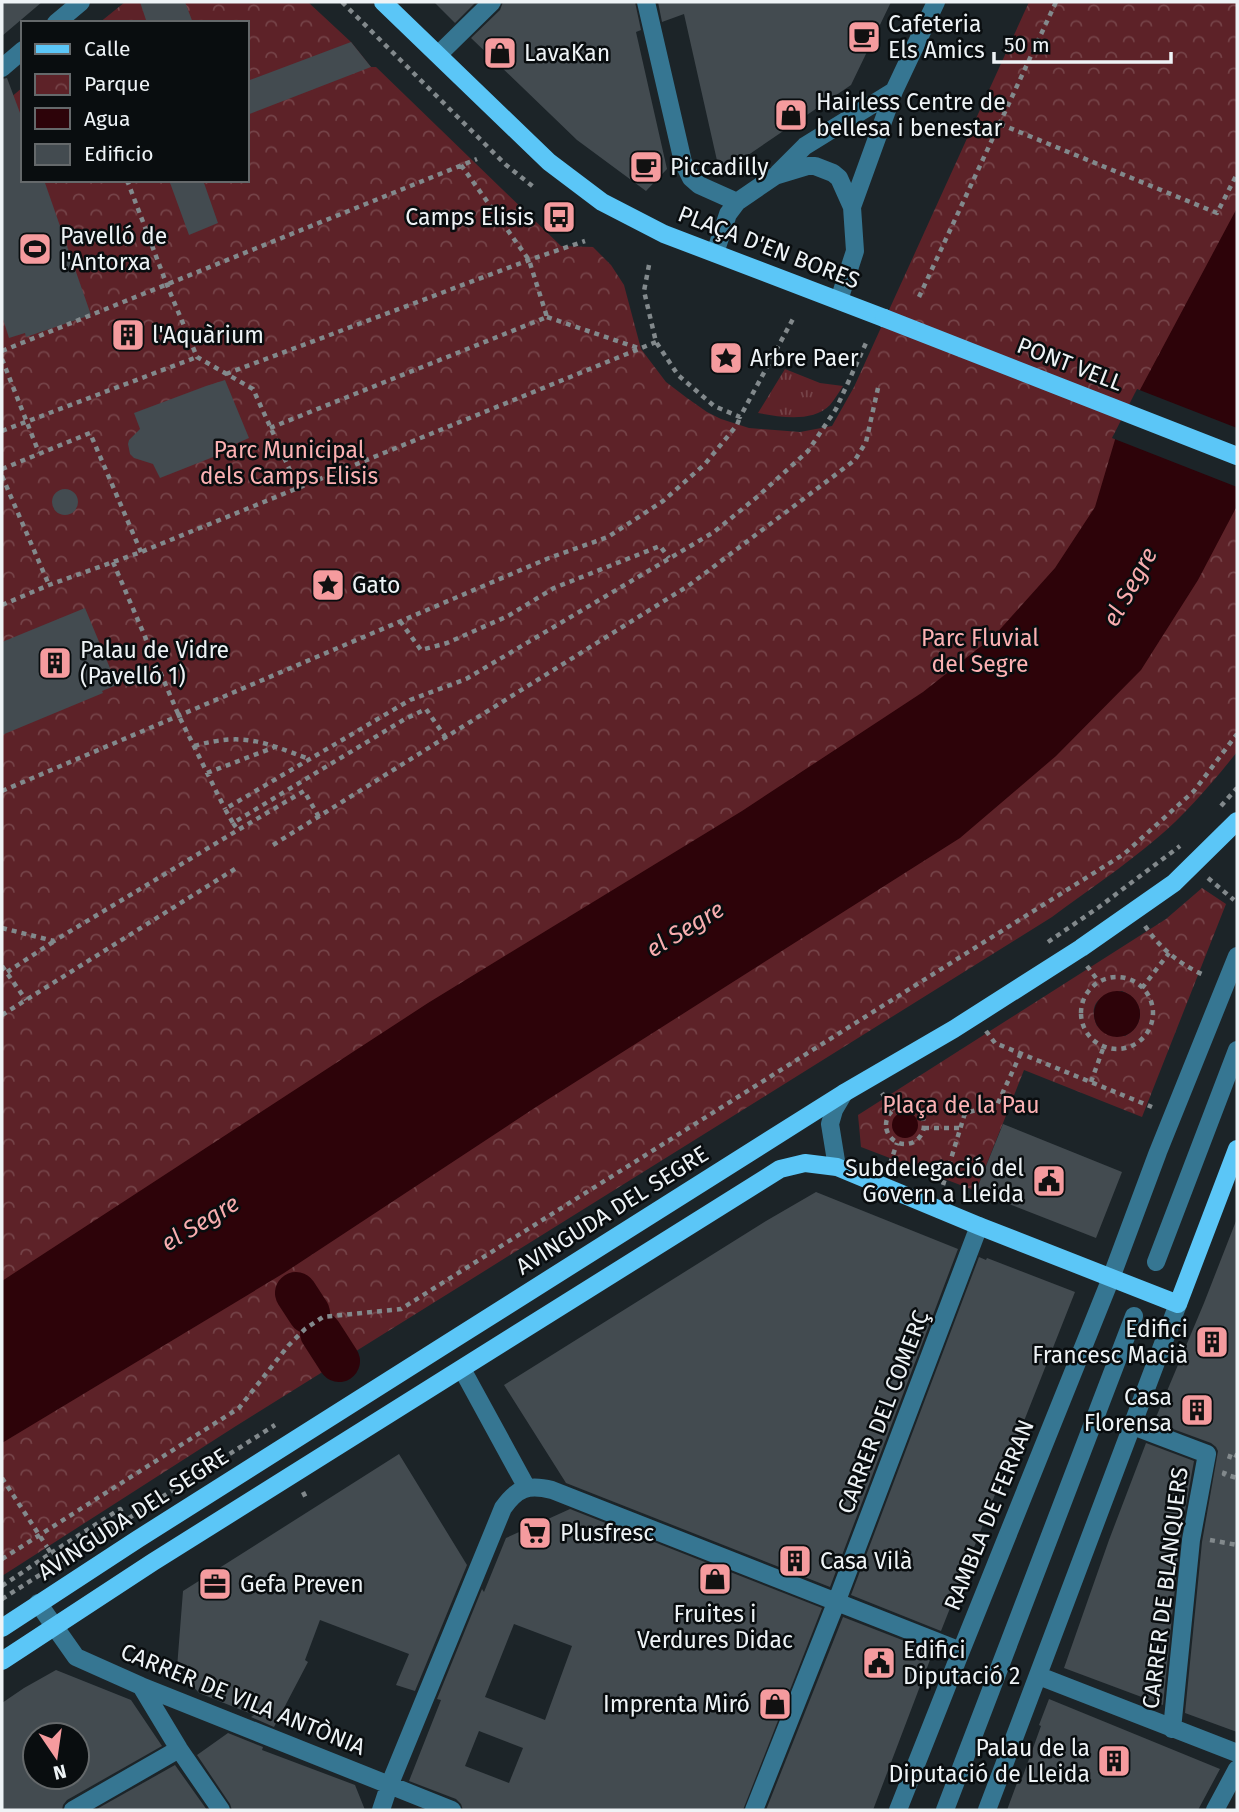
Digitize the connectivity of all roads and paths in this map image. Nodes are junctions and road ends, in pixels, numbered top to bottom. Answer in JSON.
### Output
{"nodes":[{"id":1,"x":80,"y":2,"type":"edge"},
{"id":2,"x":342,"y":2,"type":"edge"},
{"id":3,"x":383,"y":2,"type":"edge"},
{"id":4,"x":492,"y":2,"type":"edge"},
{"id":5,"x":646,"y":2,"type":"edge"},
{"id":6,"x":936,"y":2,"type":"edge"},
{"id":7,"x":1056,"y":2,"type":"edge"},
{"id":8,"x":57,"y":21,"type":"edge"},
{"id":9,"x":21,"y":52,"type":"edge"},
{"id":10,"x":439,"y":54,"type":"junction"},
{"id":11,"x":2,"y":68,"type":"edge"},
{"id":12,"x":894,"y":91,"type":"junction"},
{"id":13,"x":1000,"y":124,"type":"junction"},
{"id":14,"x":477,"y":159,"type":"dead end"},
{"id":15,"x":461,"y":165,"type":"junction"},
{"id":16,"x":1237,"y":174,"type":"edge"},
{"id":17,"x":775,"y":176,"type":"junction"},
{"id":18,"x":128,"y":182,"type":"edge"},
{"id":19,"x":536,"y":189,"type":"dead end"},
{"id":20,"x":737,"y":202,"type":"junction"},
{"id":21,"x":852,"y":207,"type":"junction"},
{"id":22,"x":585,"y":241,"type":"dead end"},
{"id":23,"x":715,"y":253,"type":"junction"},
{"id":24,"x":528,"y":260,"type":"junction"},
{"id":25,"x":649,"y":265,"type":"dead end"},
{"id":26,"x":167,"y":285,"type":"junction"},
{"id":27,"x":919,"y":297,"type":"dead end"},
{"id":28,"x":839,"y":300,"type":"junction"},
{"id":29,"x":547,"y":317,"type":"junction"},
{"id":30,"x":794,"y":317,"type":"dead end"},
{"id":31,"x":884,"y":318,"type":"joint"},
{"id":32,"x":656,"y":342,"type":"junction"},
{"id":33,"x":866,"y":343,"type":"dead end"},
{"id":34,"x":641,"y":349,"type":"junction"},
{"id":35,"x":2,"y":351,"type":"edge"},
{"id":36,"x":197,"y":357,"type":"junction"},
{"id":37,"x":2,"y":359,"type":"edge"},
{"id":38,"x":226,"y":374,"type":"junction"},
{"id":39,"x":878,"y":388,"type":"dead end"},
{"id":40,"x":740,"y":417,"type":"junction"},
{"id":41,"x":26,"y":421,"type":"junction"},
{"id":42,"x":270,"y":428,"type":"junction"},
{"id":43,"x":2,"y":432,"type":"edge"},
{"id":44,"x":39,"y":453,"type":"junction"},
{"id":45,"x":1237,"y":456,"type":"edge"},
{"id":46,"x":2,"y":469,"type":"edge"},
{"id":47,"x":2,"y":476,"type":"edge"},
{"id":48,"x":298,"y":488,"type":"junction"},
{"id":49,"x":141,"y":552,"type":"junction"},
{"id":50,"x":669,"y":558,"type":"junction"},
{"id":51,"x":113,"y":562,"type":"junction"},
{"id":52,"x":49,"y":585,"type":"junction"},
{"id":53,"x":2,"y":606,"type":"edge"},
{"id":54,"x":400,"y":621,"type":"junction"},
{"id":55,"x":179,"y":716,"type":"junction"},
{"id":56,"x":1237,"y":734,"type":"edge"},
{"id":57,"x":446,"y":738,"type":"junction"},
{"id":58,"x":194,"y":746,"type":"junction"},
{"id":59,"x":276,"y":747,"type":"junction"},
{"id":60,"x":310,"y":759,"type":"junction"},
{"id":61,"x":207,"y":773,"type":"junction"},
{"id":62,"x":2,"y":791,"type":"edge"},
{"id":63,"x":225,"y":809,"type":"junction"},
{"id":64,"x":319,"y":817,"type":"junction"},
{"id":65,"x":1237,"y":821,"type":"edge"},
{"id":66,"x":233,"y":823,"type":"junction"},
{"id":67,"x":238,"y":830,"type":"junction"},
{"id":68,"x":273,"y":845,"type":"dead end"},
{"id":69,"x":238,"y":867,"type":"dead end"},
{"id":70,"x":1205,"y":875,"type":"dead end"},
{"id":71,"x":1234,"y":900,"type":"dead end"},
{"id":72,"x":1145,"y":926,"type":"dead end"},
{"id":73,"x":2,"y":928,"type":"edge"},
{"id":74,"x":54,"y":941,"type":"junction"},
{"id":75,"x":1169,"y":953,"type":"junction"},
{"id":76,"x":1237,"y":956,"type":"edge"},
{"id":77,"x":1085,"y":963,"type":"dead end"},
{"id":78,"x":2,"y":966,"type":"edge"},
{"id":79,"x":7,"y":972,"type":"junction"},
{"id":80,"x":1204,"y":975,"type":"dead end"},
{"id":81,"x":1099,"y":982,"type":"junction"},
{"id":82,"x":1142,"y":988,"type":"junction"},
{"id":83,"x":26,"y":1000,"type":"junction"},
{"id":84,"x":2,"y":1014,"type":"edge"},
{"id":85,"x":982,"y":1026,"type":"dead end"},
{"id":86,"x":1104,"y":1046,"type":"junction"},
{"id":87,"x":1237,"y":1050,"type":"edge"},
{"id":88,"x":1021,"y":1054,"type":"junction"},
{"id":89,"x":1091,"y":1082,"type":"junction"},
{"id":90,"x":880,"y":1090,"type":"dead end"},
{"id":91,"x":845,"y":1093,"type":"junction"},
{"id":92,"x":1152,"y":1107,"type":"dead end"},
{"id":93,"x":894,"y":1110,"type":"junction"},
{"id":94,"x":924,"y":1128,"type":"junction"},
{"id":95,"x":960,"y":1128,"type":"junction"},
{"id":96,"x":897,"y":1143,"type":"junction"},
{"id":97,"x":1237,"y":1149,"type":"edge"},
{"id":98,"x":890,"y":1164,"type":"dead end"},
{"id":99,"x":837,"y":1167,"type":"junction"},
{"id":100,"x":943,"y":1185,"type":"dead end"},
{"id":101,"x":979,"y":1227,"type":"junction"},
{"id":102,"x":1156,"y":1262,"type":"dead end"},
{"id":103,"x":1111,"y":1278,"type":"junction"},
{"id":104,"x":1178,"y":1304,"type":"junction"},
{"id":105,"x":1134,"y":1316,"type":"dead end"},
{"id":106,"x":462,"y":1369,"type":"junction"},
{"id":107,"x":1133,"y":1426,"type":"junction"},
{"id":108,"x":1237,"y":1456,"type":"edge"},
{"id":109,"x":2,"y":1478,"type":"edge"},
{"id":110,"x":1237,"y":1478,"type":"edge"},
{"id":111,"x":527,"y":1488,"type":"junction"},
{"id":112,"x":303,"y":1492,"type":"dead end"},
{"id":113,"x":307,"y":1500,"type":"dead end"},
{"id":114,"x":126,"y":1519,"type":"dead end"},
{"id":115,"x":1192,"y":1537,"type":"junction"},
{"id":116,"x":1237,"y":1545,"type":"edge"},
{"id":117,"x":51,"y":1553,"type":"junction"},
{"id":118,"x":2,"y":1559,"type":"edge"},
{"id":119,"x":2,"y":1586,"type":"edge"},
{"id":120,"x":38,"y":1603,"type":"junction"},
{"id":121,"x":836,"y":1603,"type":"junction"},
{"id":122,"x":54,"y":1626,"type":"junction"},
{"id":123,"x":2,"y":1628,"type":"edge"},
{"id":124,"x":961,"y":1651,"type":"junction"},
{"id":125,"x":2,"y":1661,"type":"edge"},
{"id":126,"x":1039,"y":1676,"type":"junction"},
{"id":127,"x":141,"y":1686,"type":"junction"},
{"id":128,"x":1171,"y":1729,"type":"junction"},
{"id":129,"x":180,"y":1749,"type":"junction"},
{"id":130,"x":1237,"y":1754,"type":"edge"},
{"id":131,"x":1236,"y":1778,"type":"edge"},
{"id":132,"x":389,"y":1786,"type":"junction"},
{"id":133,"x":73,"y":1810,"type":"edge"},
{"id":134,"x":221,"y":1810,"type":"edge"},
{"id":135,"x":381,"y":1810,"type":"edge"},
{"id":136,"x":452,"y":1810,"type":"edge"},
{"id":137,"x":754,"y":1810,"type":"edge"},
{"id":138,"x":898,"y":1810,"type":"edge"},
{"id":139,"x":946,"y":1810,"type":"edge"},
{"id":140,"x":987,"y":1810,"type":"edge"},
{"id":141,"x":1215,"y":1810,"type":"edge"}],
"edges":[{"from":1,"to":8,"type":"street"},
{"from":2,"to":19,"type":"path"},
{"from":3,"to":10,"type":"main road","name":"PLAÇA D'EN BORES"},
{"from":4,"to":10,"type":"street"},
{"from":5,"to":20,"type":"street"},
{"from":6,"to":12,"type":"street"},
{"from":7,"to":13,"type":"path"},
{"from":9,"to":11,"type":"street"},
{"from":10,"to":23,"type":"main road","name":"PLAÇA D'EN BORES"},
{"from":12,"to":17,"type":"street"},
{"from":12,"to":21,"type":"street"},
{"from":13,"to":16,"type":"path"},
{"from":13,"to":27,"type":"path"},
{"from":14,"to":15,"type":"path"},
{"from":15,"to":24,"type":"path"},
{"from":15,"to":26,"type":"path"},
{"from":17,"to":20,"type":"street"},
{"from":17,"to":21,"type":"street"},
{"from":18,"to":26,"type":"path"},
{"from":20,"to":23,"type":"street"},
{"from":21,"to":28,"type":"street"},
{"from":22,"to":24,"type":"path"},
{"from":23,"to":28,"type":"main road","name":"PLAÇA D'EN BORES"},
{"from":24,"to":29,"type":"path"},
{"from":24,"to":38,"type":"path"},
{"from":25,"to":32,"type":"path"},
{"from":26,"to":35,"type":"path"},
{"from":26,"to":36,"type":"path"},
{"from":28,"to":31,"type":"main road","name":"PLAÇA D'EN BORES"},
{"from":29,"to":34,"type":"path"},
{"from":29,"to":42,"type":"path"},
{"from":30,"to":40,"type":"path"},
{"from":31,"to":45,"type":"main road","name":"PONT VELL","bridge":true},
{"from":32,"to":34,"type":"path"},
{"from":32,"to":40,"type":"path"},
{"from":33,"to":50,"type":"path"},
{"from":34,"to":48,"type":"path"},
{"from":36,"to":38,"type":"path"},
{"from":36,"to":41,"type":"path"},
{"from":37,"to":41,"type":"path"},
{"from":38,"to":42,"type":"path"},
{"from":39,"to":57,"type":"path"},
{"from":40,"to":54,"type":"path"},
{"from":41,"to":43,"type":"path"},
{"from":41,"to":44,"type":"path"},
{"from":42,"to":48,"type":"path"},
{"from":44,"to":46,"type":"path"},
{"from":44,"to":49,"type":"path"},
{"from":47,"to":52,"type":"path"},
{"from":48,"to":49,"type":"path"},
{"from":49,"to":51,"type":"path"},
{"from":50,"to":54,"type":"path"},
{"from":50,"to":60,"type":"path"},
{"from":51,"to":52,"type":"path"},
{"from":51,"to":55,"type":"path"},
{"from":52,"to":53,"type":"path"},
{"from":54,"to":55,"type":"path"},
{"from":55,"to":58,"type":"path"},
{"from":55,"to":62,"type":"path"},
{"from":56,"to":118,"type":"path"},
{"from":57,"to":64,"type":"path"},
{"from":57,"to":66,"type":"path"},
{"from":58,"to":59,"type":"path"},
{"from":58,"to":61,"type":"path"},
{"from":59,"to":60,"type":"path"},
{"from":59,"to":61,"type":"path"},
{"from":60,"to":63,"type":"path"},
{"from":61,"to":63,"type":"path"},
{"from":63,"to":66,"type":"path"},
{"from":64,"to":67,"type":"path"},
{"from":64,"to":68,"type":"path"},
{"from":65,"to":91,"type":"main road","name":"AVINGUDA DEL SEGRE"},
{"from":66,"to":67,"type":"path"},
{"from":67,"to":74,"type":"path"},
{"from":69,"to":83,"type":"path"},
{"from":70,"to":71,"type":"path"},
{"from":72,"to":75,"type":"path"},
{"from":73,"to":74,"type":"path"},
{"from":74,"to":79,"type":"path"},
{"from":75,"to":80,"type":"path"},
{"from":75,"to":82,"type":"path"},
{"from":76,"to":103,"type":"street","name":"RAMBLA DE FERRAN"},
{"from":77,"to":81,"type":"path"},
{"from":78,"to":79,"type":"path"},
{"from":79,"to":83,"type":"path"},
{"from":81,"to":82,"type":"path"},
{"from":81,"to":86,"type":"path"},
{"from":82,"to":86,"type":"path"},
{"from":83,"to":84,"type":"path"},
{"from":85,"to":88,"type":"path"},
{"from":86,"to":89,"type":"path"},
{"from":87,"to":102,"type":"street"},
{"from":88,"to":89,"type":"path"},
{"from":88,"to":95,"type":"path"},
{"from":89,"to":92,"type":"path"},
{"from":90,"to":93,"type":"path"},
{"from":91,"to":99,"type":"street"},
{"from":91,"to":120,"type":"main road","name":"AVINGUDA DEL SEGRE"},
{"from":93,"to":94,"type":"path"},
{"from":93,"to":96,"type":"path"},
{"from":94,"to":95,"type":"path"},
{"from":94,"to":96,"type":"path"},
{"from":95,"to":100,"type":"path"},
{"from":96,"to":98,"type":"path"},
{"from":97,"to":104,"type":"main road"},
{"from":99,"to":101,"type":"main road"},
{"from":99,"to":106,"type":"main road"},
{"from":101,"to":103,"type":"main road"},
{"from":101,"to":121,"type":"street","name":"CARRER DEL COMERÇ"},
{"from":103,"to":104,"type":"main road"},
{"from":103,"to":124,"type":"street","name":"RAMBLA DE FERRAN"},
{"from":104,"to":107,"type":"street"},
{"from":105,"to":139,"type":"street"},
{"from":106,"to":111,"type":"street"},
{"from":106,"to":122,"type":"main road"},
{"from":107,"to":115,"type":"street","name":"CARRER DE BLANQUERS"},
{"from":107,"to":126,"type":"street"},
{"from":108,"to":110,"type":"path"},
{"from":109,"to":117,"type":"path","bridge":true},
{"from":111,"to":121,"type":"street"},
{"from":111,"to":132,"type":"street"},
{"from":112,"to":113,"type":"path"},
{"from":114,"to":117,"type":"path"},
{"from":115,"to":116,"type":"path"},
{"from":115,"to":128,"type":"street","name":"CARRER DE BLANQUERS"},
{"from":117,"to":119,"type":"path"},
{"from":120,"to":122,"type":"street","name":"CARRER DE VILA ANTÒNIA"},
{"from":120,"to":123,"type":"main road","name":"AVINGUDA DEL SEGRE"},
{"from":121,"to":124,"type":"street"},
{"from":121,"to":137,"type":"street","name":"CARRER DEL COMERÇ"},
{"from":122,"to":125,"type":"main road"},
{"from":122,"to":127,"type":"street","name":"CARRER DE VILA ANTÒNIA"},
{"from":124,"to":138,"type":"street","name":"RAMBLA DE FERRAN"},
{"from":126,"to":128,"type":"street"},
{"from":126,"to":140,"type":"street"},
{"from":127,"to":129,"type":"street"},
{"from":127,"to":132,"type":"street","name":"CARRER DE VILA ANTÒNIA"},
{"from":128,"to":130,"type":"street"},
{"from":129,"to":133,"type":"street"},
{"from":129,"to":134,"type":"street"},
{"from":131,"to":141,"type":"street"},
{"from":132,"to":135,"type":"street"},
{"from":132,"to":136,"type":"street","name":"CARRER DE VILA ANTÒNIA"}]}
